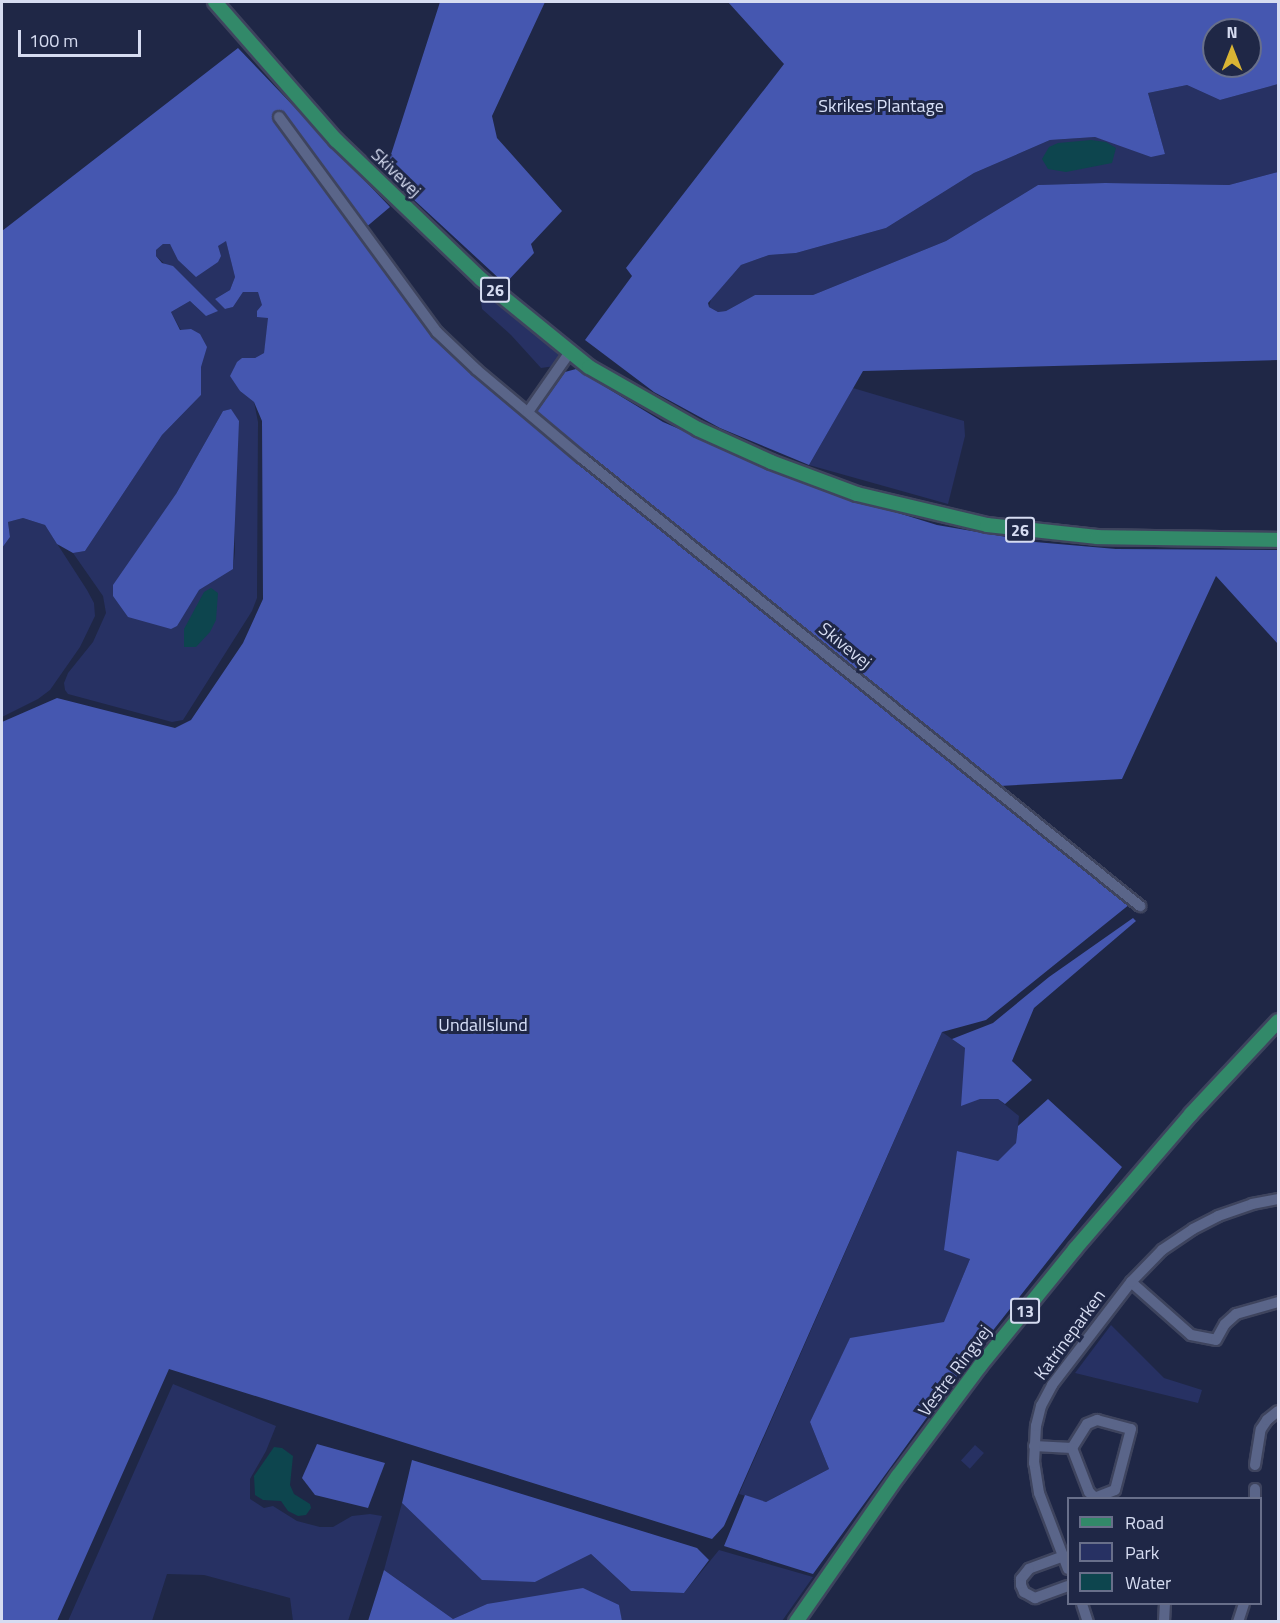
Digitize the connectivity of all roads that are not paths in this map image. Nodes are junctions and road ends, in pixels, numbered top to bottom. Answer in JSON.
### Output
{"nodes":[{"id":1,"x":215,"y":2,"type":"edge"},
{"id":2,"x":279,"y":117,"type":"dead end"},
{"id":3,"x":570,"y":352,"type":"junction"},
{"id":4,"x":528,"y":412,"type":"junction"},
{"id":5,"x":1278,"y":540,"type":"edge"},
{"id":6,"x":1140,"y":906,"type":"dead end"},
{"id":7,"x":1278,"y":1021,"type":"edge"},
{"id":8,"x":1278,"y":1199,"type":"edge"},
{"id":9,"x":1131,"y":1281,"type":"junction"},
{"id":10,"x":1278,"y":1302,"type":"edge"},
{"id":11,"x":1278,"y":1411,"type":"edge"},
{"id":12,"x":1034,"y":1446,"type":"junction"},
{"id":13,"x":1072,"y":1448,"type":"junction"},
{"id":14,"x":1255,"y":1466,"type":"dead end"},
{"id":15,"x":1094,"y":1497,"type":"edge"},
{"id":16,"x":1098,"y":1497,"type":"edge"},
{"id":17,"x":1064,"y":1556,"type":"junction"},
{"id":18,"x":1067,"y":1566,"type":"edge"},
{"id":19,"x":1067,"y":1586,"type":"edge"},
{"id":20,"x":1082,"y":1605,"type":"edge"},
{"id":21,"x":1165,"y":1605,"type":"edge"},
{"id":22,"x":1244,"y":1605,"type":"edge"},
{"id":23,"x":796,"y":1622,"type":"edge"},
{"id":24,"x":1088,"y":1622,"type":"edge"},
{"id":25,"x":1164,"y":1622,"type":"edge"},
{"id":26,"x":1238,"y":1622,"type":"edge"}],
"edges":[{"from":1,"to":3,"type":"main road","name":"Skivevej","number":"26"},
{"from":2,"to":4,"type":"street","name":"Skivevej"},
{"from":3,"to":4,"type":"street"},
{"from":3,"to":5,"type":"main road","name":"Skivevej","number":"26"},
{"from":4,"to":6,"type":"street","name":"Skivevej"},
{"from":7,"to":23,"type":"main road","name":"Vestre Ringvej","number":"13"},
{"from":8,"to":9,"type":"street","name":"Katrineparken"},
{"from":9,"to":10,"type":"street"},
{"from":9,"to":12,"type":"street","name":"Katrineparken"},
{"from":11,"to":14,"type":"street"},
{"from":12,"to":13,"type":"street"},
{"from":12,"to":17,"type":"street","name":"Katrineparken"},
{"from":13,"to":15,"type":"street"},
{"from":13,"to":16,"type":"street"},
{"from":17,"to":18,"type":"street","name":"Katrineparken"},
{"from":17,"to":19,"type":"street"},
{"from":20,"to":24,"type":"street"},
{"from":21,"to":25,"type":"street"},
{"from":22,"to":26,"type":"street"}]}
